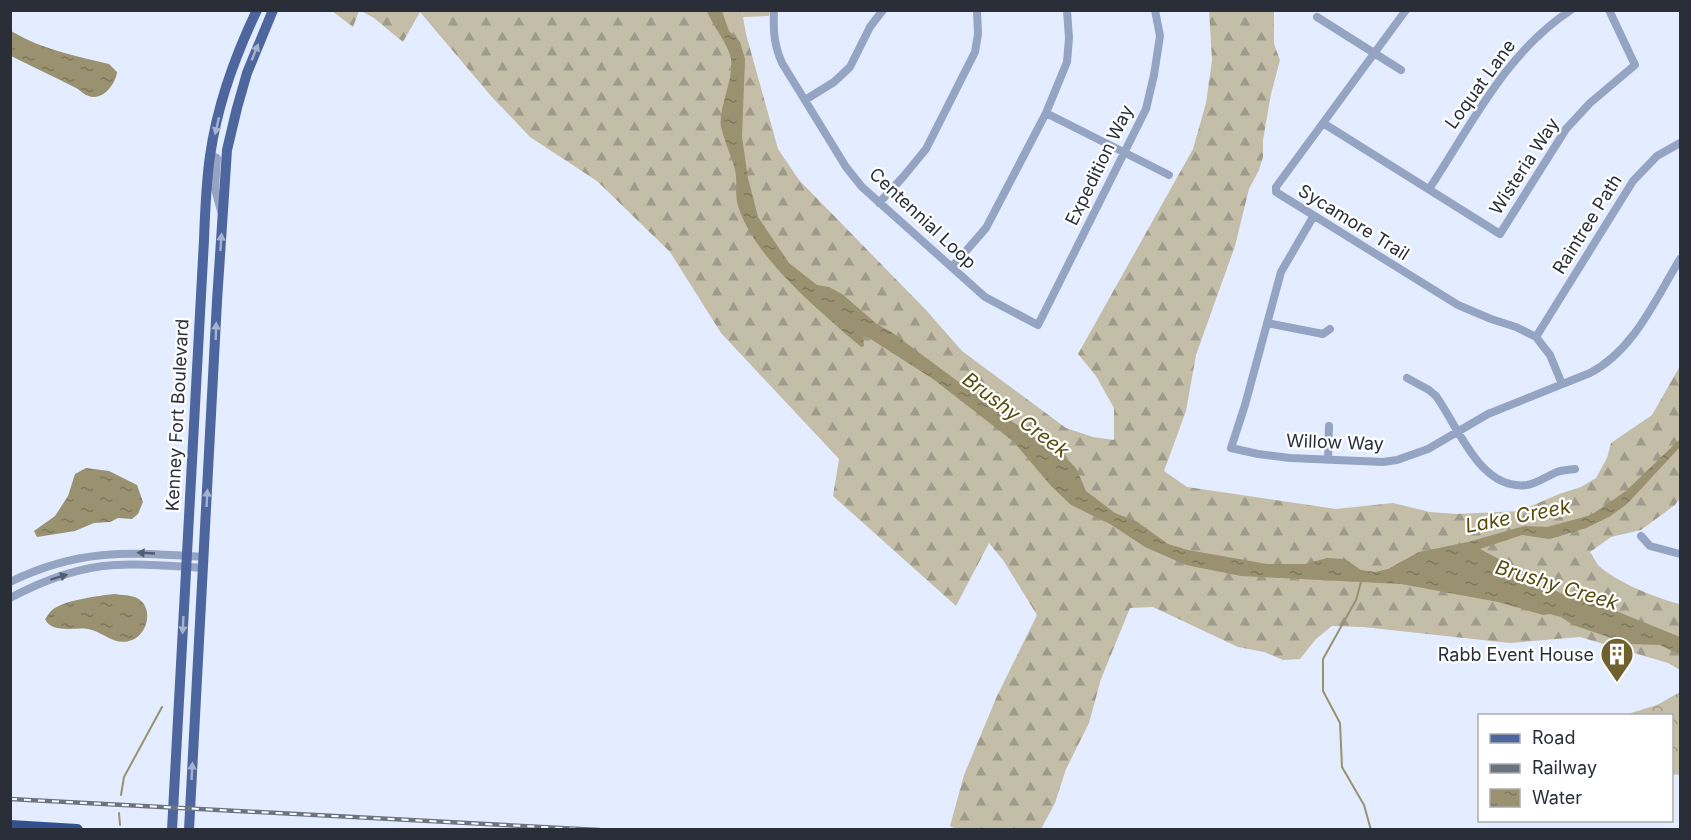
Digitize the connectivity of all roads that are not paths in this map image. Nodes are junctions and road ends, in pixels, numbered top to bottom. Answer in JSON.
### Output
{"nodes":[{"id":1,"x":257,"y":10,"type":"edge"},
{"id":2,"x":273,"y":10,"type":"edge"},
{"id":3,"x":774,"y":10,"type":"edge"},
{"id":4,"x":883,"y":10,"type":"edge"},
{"id":5,"x":977,"y":10,"type":"edge"},
{"id":6,"x":1067,"y":10,"type":"edge"},
{"id":7,"x":1155,"y":10,"type":"edge"},
{"id":8,"x":1406,"y":10,"type":"edge"},
{"id":9,"x":1571,"y":10,"type":"edge"},
{"id":10,"x":1609,"y":10,"type":"edge"},
{"id":11,"x":1317,"y":17,"type":"dead end"},
{"id":12,"x":1374,"y":54,"type":"junction"},
{"id":13,"x":1401,"y":70,"type":"dead end"},
{"id":14,"x":805,"y":100,"type":"junction"},
{"id":15,"x":1046,"y":113,"type":"junction"},
{"id":16,"x":1323,"y":123,"type":"junction"},
{"id":17,"x":1680,"y":142,"type":"edge"},
{"id":18,"x":1125,"y":152,"type":"junction"},
{"id":19,"x":210,"y":155,"type":"junction"},
{"id":20,"x":1169,"y":175,"type":"dead end"},
{"id":21,"x":1429,"y":189,"type":"junction"},
{"id":22,"x":879,"y":203,"type":"junction"},
{"id":23,"x":223,"y":217,"type":"junction"},
{"id":24,"x":1313,"y":217,"type":"junction"},
{"id":25,"x":1680,"y":259,"type":"edge"},
{"id":26,"x":952,"y":267,"type":"junction"},
{"id":27,"x":1267,"y":323,"type":"junction"},
{"id":28,"x":1038,"y":325,"type":"joint"},
{"id":29,"x":1329,"y":329,"type":"dead end"},
{"id":30,"x":1536,"y":337,"type":"junction"},
{"id":31,"x":1407,"y":378,"type":"dead end"},
{"id":32,"x":1562,"y":384,"type":"junction"},
{"id":33,"x":1329,"y":426,"type":"dead end"},
{"id":34,"x":1459,"y":432,"type":"junction"},
{"id":35,"x":1328,"y":460,"type":"junction"},
{"id":36,"x":1575,"y":469,"type":"dead end"},
{"id":37,"x":1641,"y":536,"type":"dead end"},
{"id":38,"x":1680,"y":554,"type":"edge"},
{"id":39,"x":186,"y":561,"type":"junction"},
{"id":40,"x":204,"y":562,"type":"junction"},
{"id":41,"x":10,"y":582,"type":"edge"},
{"id":42,"x":10,"y":598,"type":"edge"},
{"id":43,"x":10,"y":826,"type":"edge"},
{"id":44,"x":77,"y":830,"type":"edge"},
{"id":45,"x":172,"y":830,"type":"edge"},
{"id":46,"x":189,"y":830,"type":"edge"}],
"edges":[{"from":1,"to":19,"type":"main road","name":"Kenney Fort Boulevard","one_way":true},
{"from":23,"to":2,"type":"main road","name":"Kenney Fort Boulevard","one_way":true},
{"from":3,"to":14,"type":"street","name":"Centennial Loop"},
{"from":4,"to":14,"type":"street"},
{"from":5,"to":22,"type":"street"},
{"from":6,"to":15,"type":"street"},
{"from":7,"to":18,"type":"street","name":"Expedition Way"},
{"from":8,"to":12,"type":"street","name":"Sycamore Trail"},
{"from":9,"to":21,"type":"street","name":"Loquat Lane"},
{"from":10,"to":21,"type":"street","name":"Wisteria Way"},
{"from":11,"to":12,"type":"street"},
{"from":12,"to":13,"type":"street"},
{"from":12,"to":16,"type":"street","name":"Sycamore Trail"},
{"from":14,"to":22,"type":"street","name":"Centennial Loop"},
{"from":15,"to":18,"type":"street"},
{"from":15,"to":26,"type":"street"},
{"from":16,"to":21,"type":"street","name":"Wisteria Way"},
{"from":16,"to":24,"type":"street","name":"Sycamore Trail"},
{"from":17,"to":30,"type":"street","name":"Raintree Path"},
{"from":18,"to":20,"type":"street"},
{"from":18,"to":28,"type":"street","name":"Expedition Way"},
{"from":19,"to":23,"type":"street"},
{"from":19,"to":39,"type":"main road","name":"Kenney Fort Boulevard"},
{"from":22,"to":26,"type":"street","name":"Centennial Loop"},
{"from":40,"to":23,"type":"main road","name":"Kenney Fort Boulevard","one_way":true},
{"from":24,"to":27,"type":"street","name":"Willow Way"},
{"from":24,"to":30,"type":"street","name":"Sycamore Trail"},
{"from":25,"to":32,"type":"street","name":"Willow Way"},
{"from":26,"to":28,"type":"street","name":"Centennial Loop"},
{"from":27,"to":29,"type":"street"},
{"from":27,"to":35,"type":"street","name":"Willow Way"},
{"from":30,"to":32,"type":"street"},
{"from":31,"to":34,"type":"street"},
{"from":32,"to":34,"type":"street","name":"Willow Way"},
{"from":33,"to":35,"type":"street"},
{"from":34,"to":35,"type":"street","name":"Willow Way"},
{"from":34,"to":36,"type":"street"},
{"from":37,"to":38,"type":"street"},
{"from":39,"to":40,"type":"street"},
{"from":39,"to":41,"type":"street","one_way":true},
{"from":42,"to":39,"type":"street","one_way":true},
{"from":39,"to":45,"type":"main road","name":"Kenney Fort Boulevard","one_way":true},
{"from":46,"to":40,"type":"main road","name":"Kenney Fort Boulevard","one_way":true},
{"from":43,"to":44,"type":"highway"}]}
